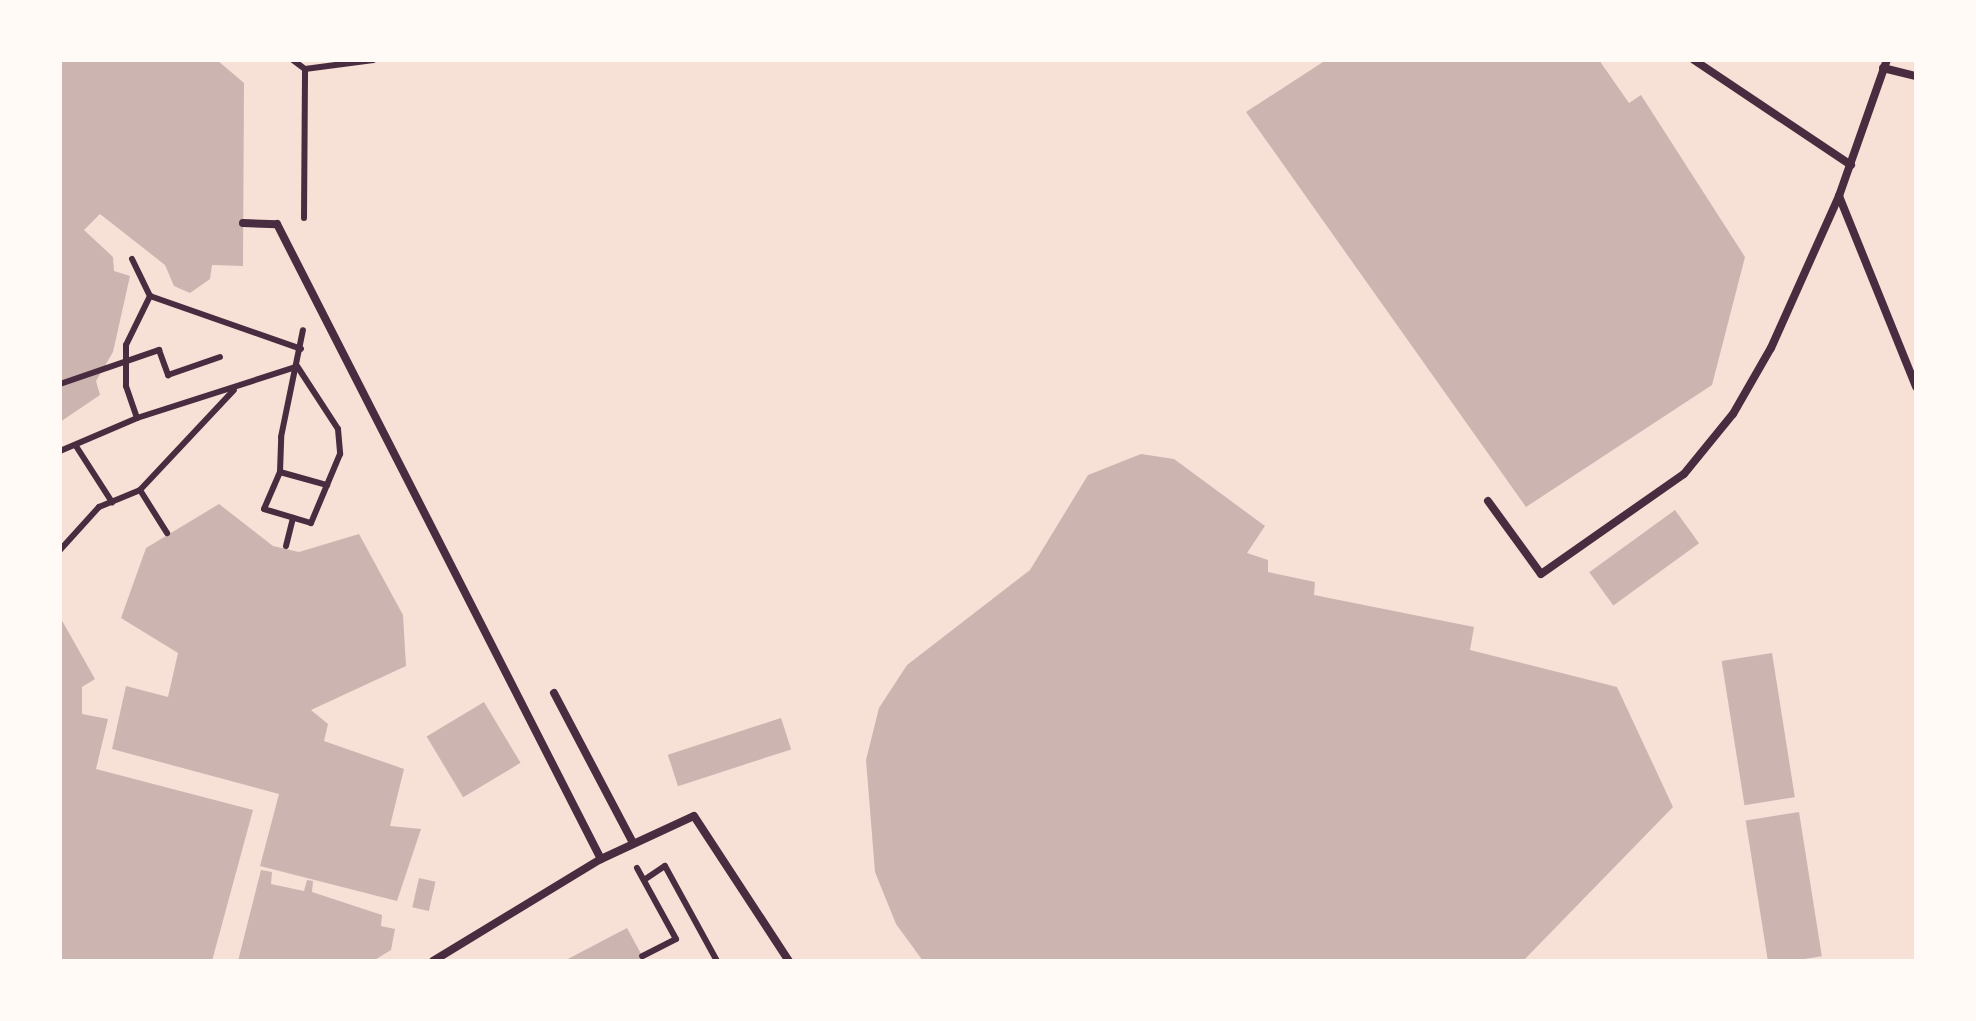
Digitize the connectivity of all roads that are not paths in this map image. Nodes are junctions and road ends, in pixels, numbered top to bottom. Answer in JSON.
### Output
{"nodes":[{"id":1,"x":1694,"y":60,"type":"edge"},
{"id":2,"x":1885,"y":64,"type":"edge"},
{"id":3,"x":1916,"y":76,"type":"edge"},
{"id":4,"x":1850,"y":165,"type":"junction"},
{"id":5,"x":1838,"y":196,"type":"junction"},
{"id":6,"x":243,"y":223,"type":"dead end"},
{"id":7,"x":1916,"y":387,"type":"edge"},
{"id":8,"x":1488,"y":502,"type":"dead end"},
{"id":9,"x":554,"y":693,"type":"dead end"},
{"id":10,"x":630,"y":845,"type":"junction"},
{"id":11,"x":602,"y":859,"type":"junction"},
{"id":12,"x":434,"y":961,"type":"edge"},
{"id":13,"x":789,"y":961,"type":"edge"}],
"edges":[{"from":1,"to":4,"type":"lane"},
{"from":2,"to":3,"type":"lane"},
{"from":2,"to":4,"type":"lane"},
{"from":4,"to":5,"type":"lane"},
{"from":5,"to":7,"type":"lane"},
{"from":5,"to":8,"type":"lane"},
{"from":6,"to":11,"type":"lane"},
{"from":9,"to":10,"type":"lane"},
{"from":10,"to":11,"type":"lane"},
{"from":10,"to":13,"type":"lane"},
{"from":11,"to":12,"type":"lane"}]}
